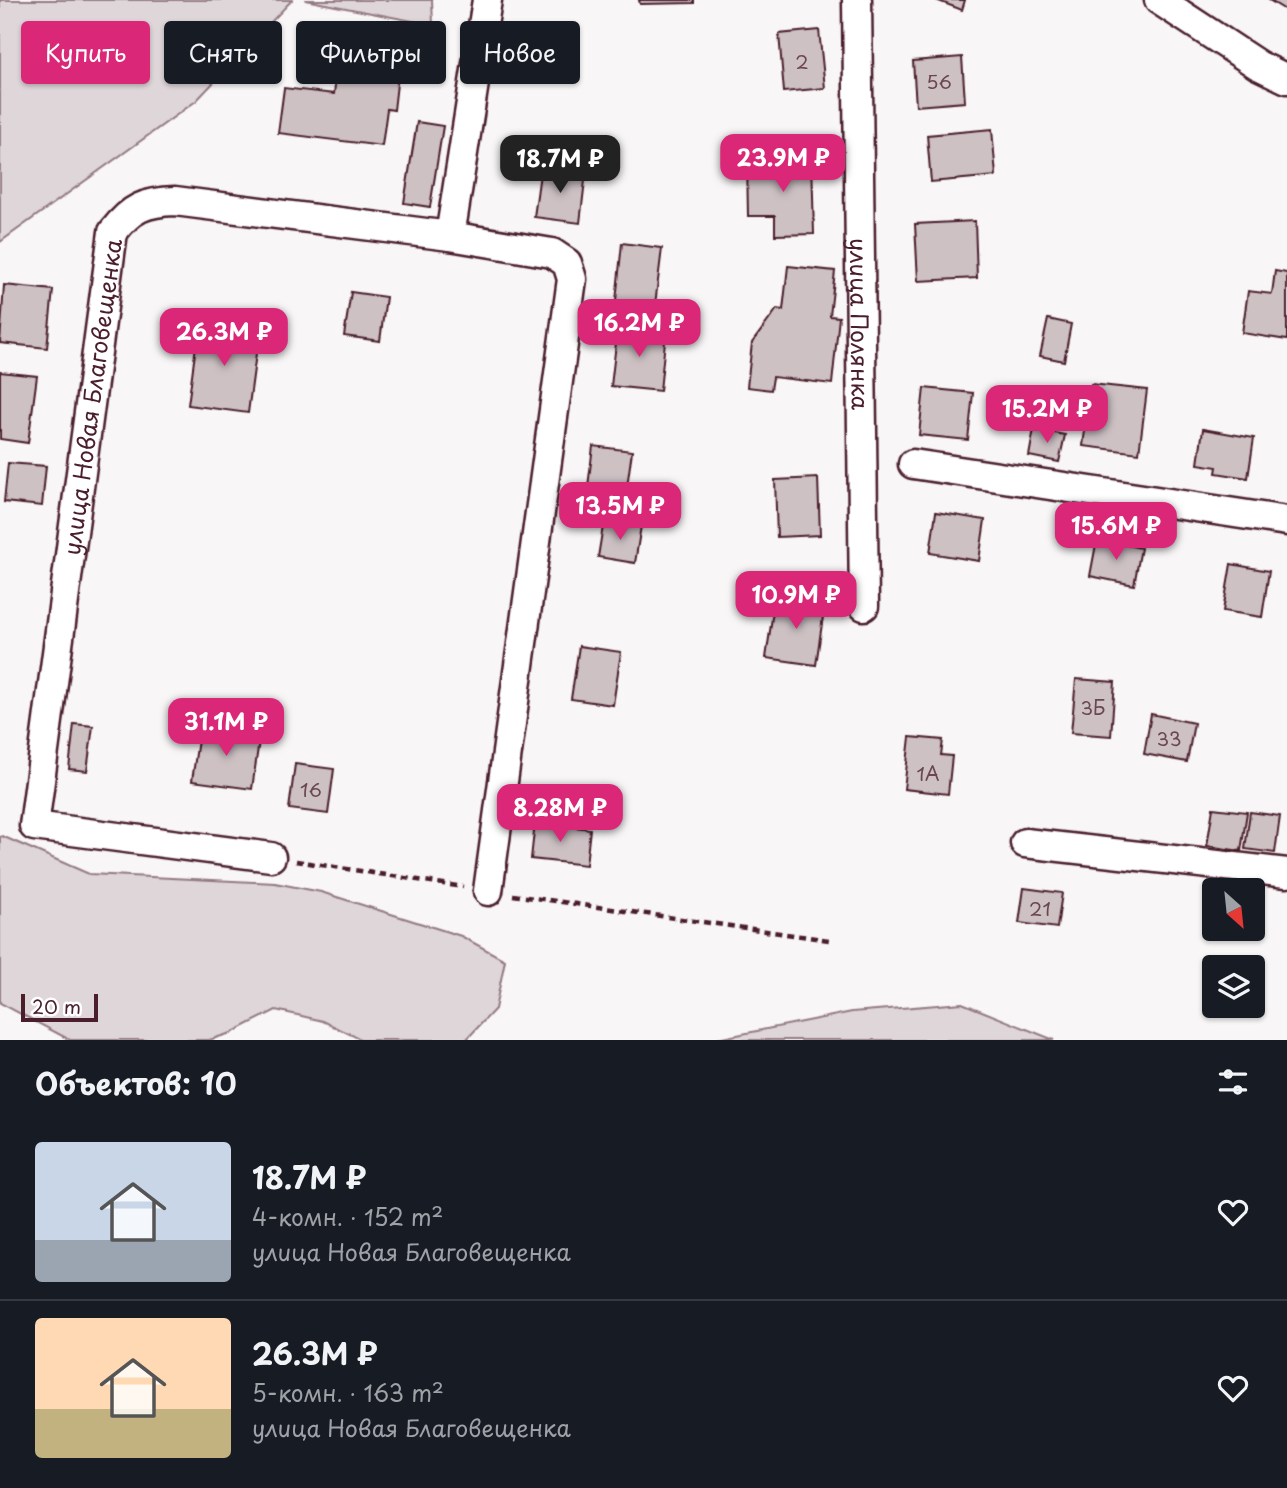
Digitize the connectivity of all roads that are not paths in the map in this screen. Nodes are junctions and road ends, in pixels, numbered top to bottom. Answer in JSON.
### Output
{"nodes":[{"id":1,"x":487,"y":0,"type":"edge"},
{"id":2,"x":857,"y":0,"type":"edge"},
{"id":3,"x":1159,"y":0,"type":"edge"},
{"id":4,"x":1287,"y":79,"type":"edge"},
{"id":5,"x":450,"y":236,"type":"junction"},
{"id":6,"x":913,"y":464,"type":"dead end"},
{"id":7,"x":1287,"y":522,"type":"edge"},
{"id":8,"x":864,"y":606,"type":"dead end"},
{"id":9,"x":1026,"y":843,"type":"dead end"},
{"id":10,"x":271,"y":857,"type":"road end"},
{"id":11,"x":1287,"y":873,"type":"edge"},
{"id":12,"x":488,"y":891,"type":"road end"}],
"edges":[{"from":1,"to":5,"type":"street"},
{"from":2,"to":8,"type":"street","name":"улица Полянка"},
{"from":3,"to":4,"type":"street"},
{"from":5,"to":10,"type":"street","name":"улица Новая Благовещенка"},
{"from":5,"to":12,"type":"street"},
{"from":6,"to":7,"type":"street"},
{"from":9,"to":11,"type":"street"}]}
